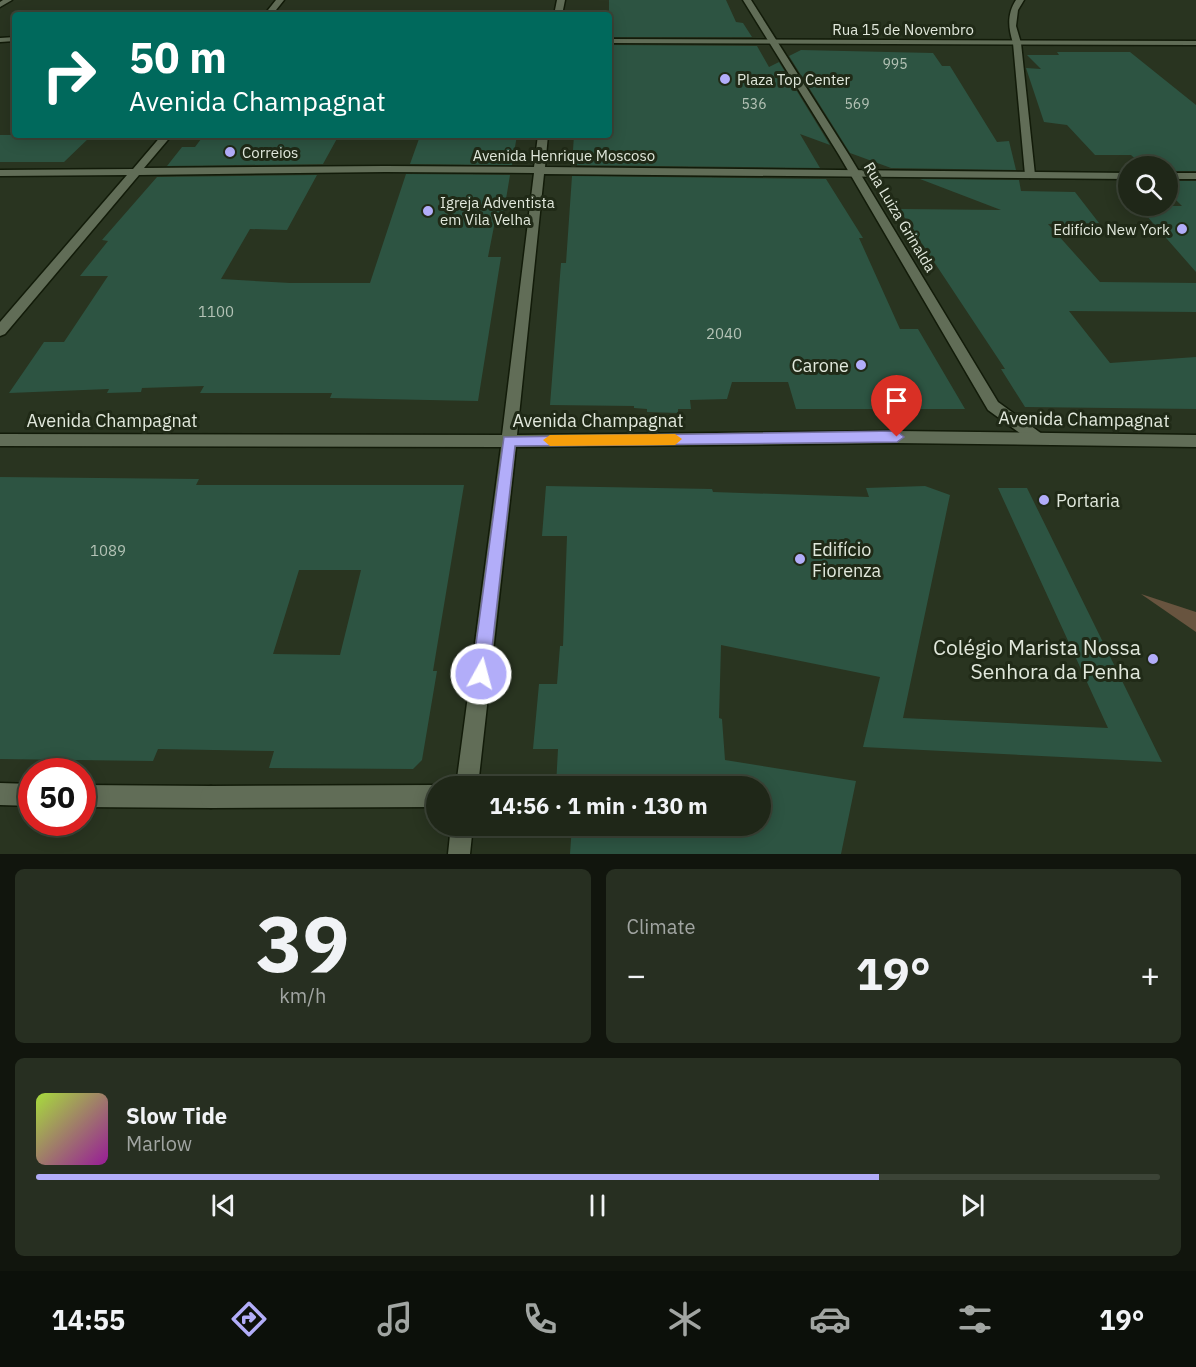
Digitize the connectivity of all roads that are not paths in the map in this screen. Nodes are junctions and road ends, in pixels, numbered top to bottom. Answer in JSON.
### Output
{"nodes":[{"id":1,"x":8,"y":0,"type":"edge"},
{"id":2,"x":280,"y":0,"type":"edge"},
{"id":3,"x":747,"y":0,"type":"edge"},
{"id":4,"x":1020,"y":0,"type":"edge"},
{"id":5,"x":0,"y":5,"type":"edge"},
{"id":6,"x":270,"y":12,"type":"edge"},
{"id":7,"x":612,"y":41,"type":"edge"},
{"id":8,"x":774,"y":42,"type":"junction"},
{"id":9,"x":1017,"y":43,"type":"junction"},
{"id":10,"x":1196,"y":43,"type":"edge"},
{"id":11,"x":164,"y":138,"type":"edge"},
{"id":12,"x":543,"y":138,"type":"edge"},
{"id":13,"x":539,"y":169,"type":"junction"},
{"id":14,"x":853,"y":172,"type":"junction"},
{"id":15,"x":0,"y":173,"type":"edge"},
{"id":16,"x":135,"y":173,"type":"junction"},
{"id":17,"x":1030,"y":175,"type":"junction"},
{"id":18,"x":1118,"y":176,"type":"edge"},
{"id":19,"x":1178,"y":176,"type":"edge"},
{"id":20,"x":1196,"y":176,"type":"edge"},
{"id":21,"x":0,"y":331,"type":"edge"},
{"id":22,"x":1037,"y":438,"type":"junction"},
{"id":23,"x":0,"y":440,"type":"edge"},
{"id":24,"x":509,"y":441,"type":"junction"},
{"id":25,"x":1196,"y":441,"type":"edge"},
{"id":26,"x":468,"y":776,"type":"edge"},
{"id":27,"x":0,"y":794,"type":"edge"},
{"id":28,"x":18,"y":795,"type":"edge"},
{"id":29,"x":96,"y":796,"type":"edge"},
{"id":30,"x":426,"y":796,"type":"edge"},
{"id":31,"x":461,"y":836,"type":"edge"},
{"id":32,"x":459,"y":854,"type":"edge"}],
"edges":[{"from":1,"to":5,"type":"main road"},
{"from":2,"to":6,"type":"main road"},
{"from":3,"to":8,"type":"main road","name":"Rua Luiza Grinalda"},
{"from":4,"to":9,"type":"main road"},
{"from":7,"to":8,"type":"main road","name":"Rua 15 de Novembro"},
{"from":8,"to":9,"type":"main road","name":"Rua 15 de Novembro"},
{"from":8,"to":14,"type":"main road","name":"Rua Luiza Grinalda"},
{"from":9,"to":10,"type":"main road","name":"Rua 15 de Novembro"},
{"from":9,"to":17,"type":"main road"},
{"from":11,"to":16,"type":"main road"},
{"from":12,"to":13,"type":"main road"},
{"from":13,"to":14,"type":"main road","name":"Avenida Henrique Moscoso"},
{"from":13,"to":16,"type":"main road","name":"Avenida Henrique Moscoso"},
{"from":13,"to":24,"type":"main road"},
{"from":14,"to":17,"type":"main road","name":"Avenida Henrique Moscoso"},
{"from":14,"to":22,"type":"main road","name":"Rua Luiza Grinalda"},
{"from":15,"to":16,"type":"main road","name":"Avenida Henrique Moscoso"},
{"from":16,"to":21,"type":"main road"},
{"from":17,"to":18,"type":"main road","name":"Avenida Henrique Moscoso"},
{"from":19,"to":20,"type":"main road"},
{"from":22,"to":24,"type":"main road","name":"Avenida Champagnat"},
{"from":22,"to":25,"type":"main road","name":"Avenida Champagnat"},
{"from":23,"to":24,"type":"main road","name":"Avenida Champagnat"},
{"from":24,"to":26,"type":"main road"},
{"from":27,"to":28,"type":"main road"},
{"from":29,"to":30,"type":"main road"},
{"from":31,"to":32,"type":"main road"}]}
